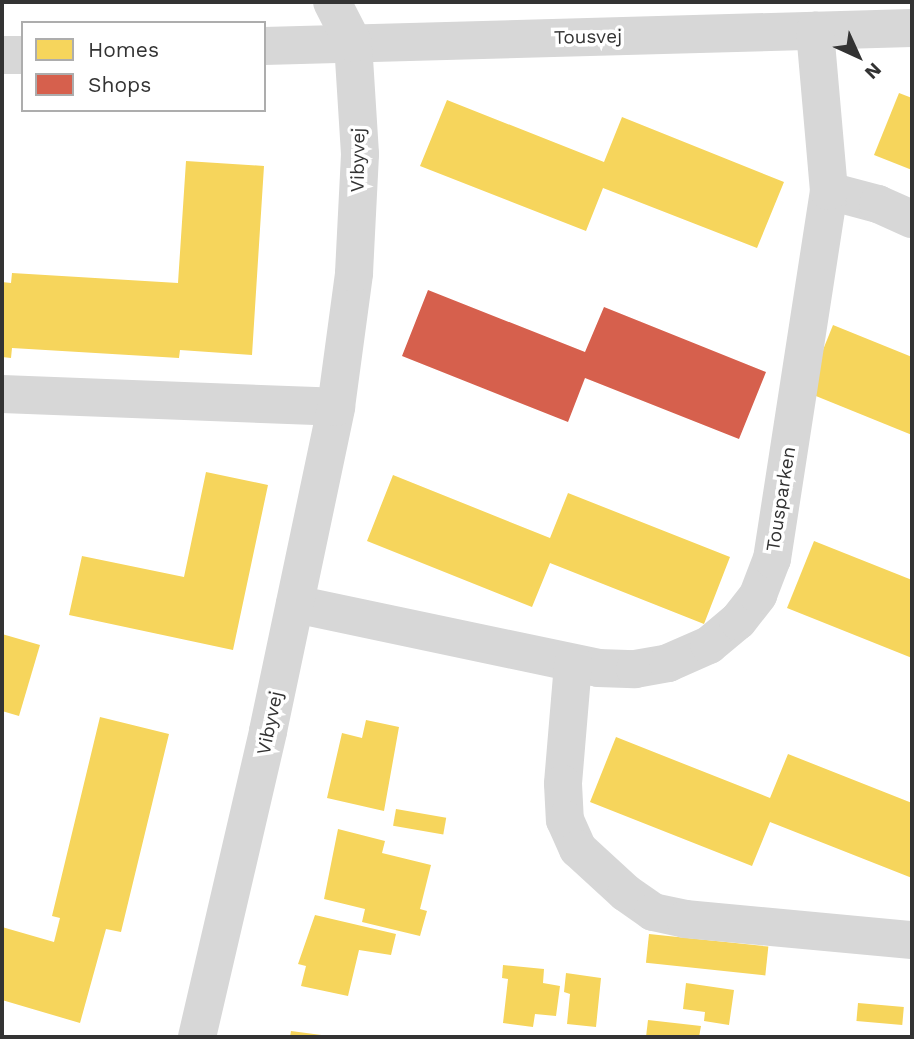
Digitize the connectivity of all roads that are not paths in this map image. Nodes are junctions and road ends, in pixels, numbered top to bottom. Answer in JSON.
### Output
{"nodes":[{"id":1,"x":332,"y":2,"type":"edge"},
{"id":2,"x":912,"y":28,"type":"edge"},
{"id":3,"x":815,"y":31,"type":"junction"},
{"id":4,"x":353,"y":43,"type":"junction"},
{"id":5,"x":266,"y":46,"type":"edge"},
{"id":6,"x":21,"y":54,"type":"edge"},
{"id":7,"x":2,"y":55,"type":"edge"},
{"id":8,"x":829,"y":191,"type":"junction"},
{"id":9,"x":912,"y":219,"type":"edge"},
{"id":10,"x":2,"y":394,"type":"edge"},
{"id":11,"x":336,"y":407,"type":"junction"},
{"id":12,"x":295,"y":604,"type":"junction"},
{"id":13,"x":573,"y":664,"type":"junction"},
{"id":14,"x":912,"y":940,"type":"edge"},
{"id":15,"x":197,"y":1037,"type":"edge"}],
"edges":[{"from":1,"to":4,"type":"street","name":"Vibyvej"},
{"from":2,"to":3,"type":"street","name":"Tousvej"},
{"from":3,"to":4,"type":"street","name":"Tousvej"},
{"from":3,"to":8,"type":"street","name":"Tousparken"},
{"from":4,"to":5,"type":"street","name":"Tousvej"},
{"from":4,"to":11,"type":"street","name":"Vibyvej"},
{"from":6,"to":7,"type":"street"},
{"from":8,"to":9,"type":"street"},
{"from":8,"to":13,"type":"street","name":"Tousparken"},
{"from":10,"to":11,"type":"street"},
{"from":11,"to":12,"type":"street","name":"Vibyvej"},
{"from":12,"to":13,"type":"street","name":"Tousparken"},
{"from":12,"to":15,"type":"street","name":"Vibyvej"},
{"from":13,"to":14,"type":"street"}]}
